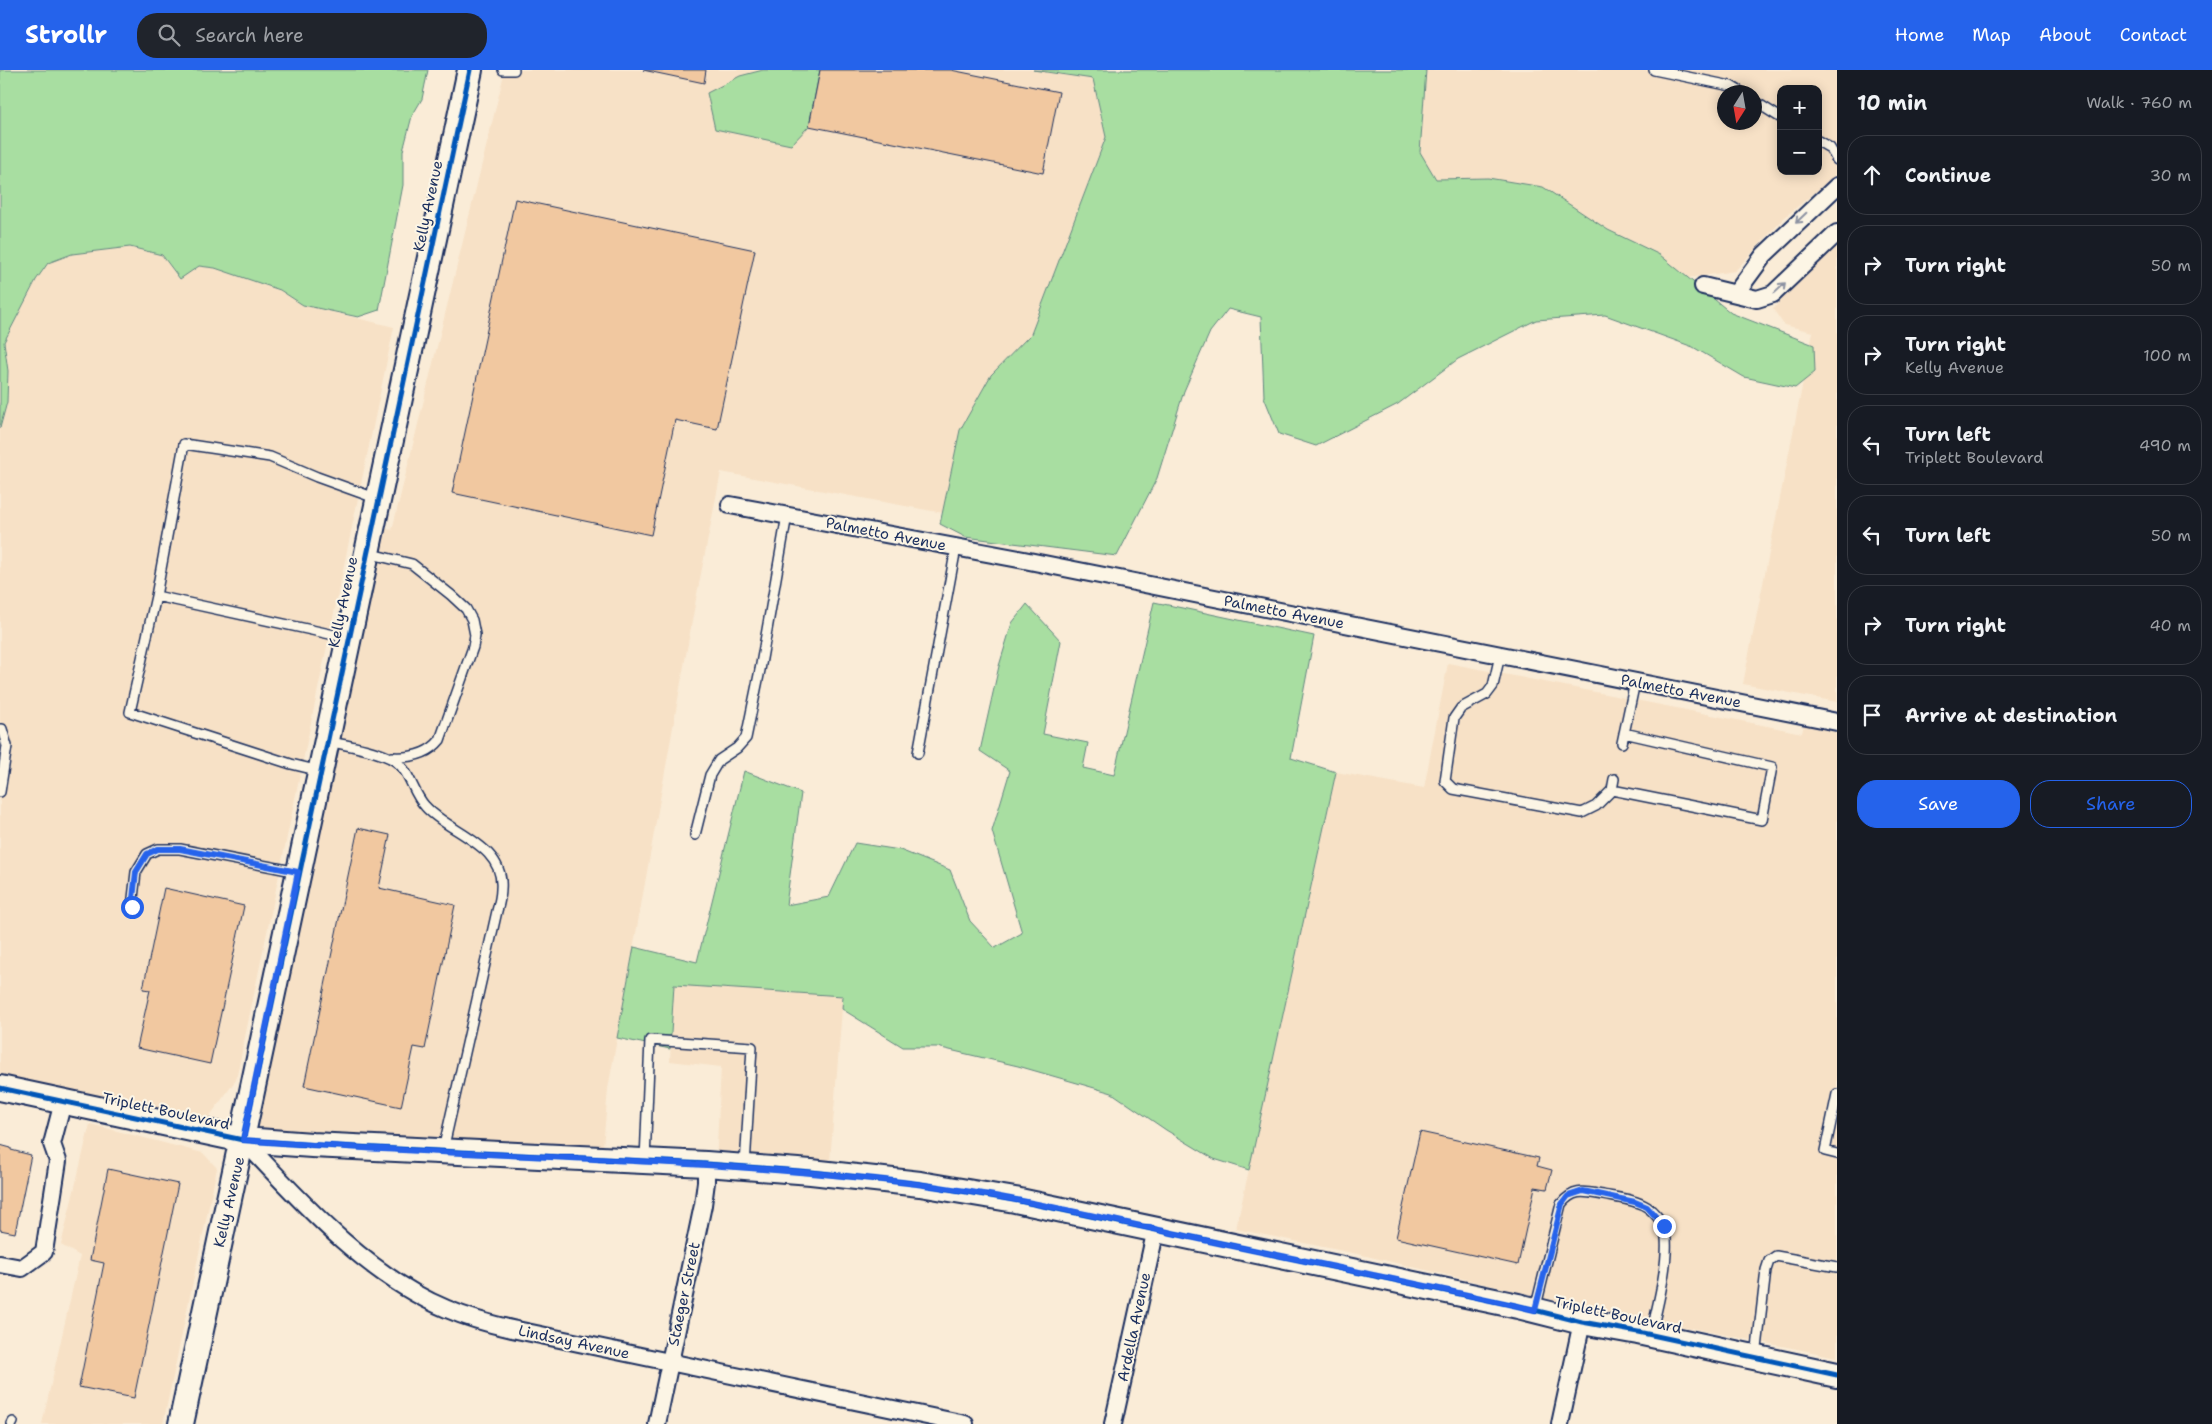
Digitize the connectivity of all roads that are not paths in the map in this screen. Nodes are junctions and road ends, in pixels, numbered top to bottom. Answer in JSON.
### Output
{"nodes":[{"id":1,"x":470,"y":70,"type":"edge"},
{"id":2,"x":503,"y":70,"type":"edge"},
{"id":3,"x":514,"y":70,"type":"edge"},
{"id":4,"x":1654,"y":70,"type":"edge"},
{"id":5,"x":1726,"y":85,"type":"edge"},
{"id":6,"x":1762,"y":106,"type":"edge"},
{"id":7,"x":1777,"y":115,"type":"edge"},
{"id":8,"x":1822,"y":143,"type":"edge"},
{"id":9,"x":1837,"y":160,"type":"edge"},
{"id":10,"x":1837,"y":186,"type":"edge"},
{"id":11,"x":1837,"y":233,"type":"edge"},
{"id":12,"x":1703,"y":286,"type":"dead end"},
{"id":13,"x":1736,"y":293,"type":"junction"},
{"id":14,"x":378,"y":499,"type":"junction"},
{"id":15,"x":730,"y":505,"type":"dead end"},
{"id":16,"x":787,"y":514,"type":"junction"},
{"id":17,"x":956,"y":548,"type":"junction"},
{"id":18,"x":366,"y":553,"type":"junction"},
{"id":19,"x":156,"y":596,"type":"junction"},
{"id":20,"x":348,"y":638,"type":"junction"},
{"id":21,"x":1500,"y":656,"type":"junction"},
{"id":22,"x":1635,"y":682,"type":"junction"},
{"id":23,"x":1837,"y":722,"type":"edge"},
{"id":24,"x":0,"y":729,"type":"edge"},
{"id":25,"x":326,"y":741,"type":"junction"},
{"id":26,"x":918,"y":753,"type":"dead end"},
{"id":27,"x":390,"y":757,"type":"junction"},
{"id":28,"x":320,"y":772,"type":"junction"},
{"id":29,"x":1614,"y":779,"type":"dead end"},
{"id":30,"x":1612,"y":790,"type":"junction"},
{"id":31,"x":0,"y":792,"type":"edge"},
{"id":32,"x":695,"y":835,"type":"dead end"},
{"id":33,"x":298,"y":872,"type":"junction"},
{"id":34,"x":132,"y":907,"type":"dead end"},
{"id":35,"x":0,"y":1088,"type":"edge"},
{"id":36,"x":1837,"y":1094,"type":"edge"},
{"id":37,"x":63,"y":1102,"type":"junction"},
{"id":38,"x":243,"y":1140,"type":"junction"},
{"id":39,"x":443,"y":1151,"type":"junction"},
{"id":40,"x":1837,"y":1154,"type":"edge"},
{"id":41,"x":645,"y":1161,"type":"junction"},
{"id":42,"x":706,"y":1164,"type":"junction"},
{"id":43,"x":746,"y":1167,"type":"junction"},
{"id":44,"x":1156,"y":1229,"type":"junction"},
{"id":45,"x":0,"y":1264,"type":"edge"},
{"id":46,"x":1837,"y":1267,"type":"edge"},
{"id":47,"x":1535,"y":1310,"type":"junction"},
{"id":48,"x":1582,"y":1322,"type":"junction"},
{"id":49,"x":1651,"y":1335,"type":"junction"},
{"id":50,"x":1756,"y":1357,"type":"junction"},
{"id":51,"x":669,"y":1363,"type":"junction"},
{"id":52,"x":1837,"y":1375,"type":"edge"},
{"id":53,"x":181,"y":1424,"type":"edge"},
{"id":54,"x":657,"y":1424,"type":"edge"},
{"id":55,"x":965,"y":1424,"type":"edge"},
{"id":56,"x":1113,"y":1424,"type":"edge"},
{"id":57,"x":1560,"y":1424,"type":"edge"}],
"edges":[{"from":1,"to":14,"type":"main road","name":"Kelly Avenue"},
{"from":2,"to":3,"type":"lane"},
{"from":4,"to":5,"type":"lane"},
{"from":6,"to":7,"type":"lane"},
{"from":8,"to":9,"type":"lane"},
{"from":10,"to":13,"type":"street","one_way":true},
{"from":13,"to":11,"type":"street","one_way":true},
{"from":12,"to":13,"type":"street"},
{"from":14,"to":18,"type":"main road","name":"Kelly Avenue"},
{"from":14,"to":19,"type":"lane"},
{"from":15,"to":16,"type":"street","name":"Palmetto Avenue"},
{"from":16,"to":17,"type":"street","name":"Palmetto Avenue"},
{"from":16,"to":32,"type":"lane"},
{"from":17,"to":21,"type":"street","name":"Palmetto Avenue"},
{"from":17,"to":26,"type":"lane"},
{"from":18,"to":20,"type":"main road","name":"Kelly Avenue"},
{"from":18,"to":27,"type":"lane"},
{"from":19,"to":20,"type":"lane"},
{"from":19,"to":28,"type":"lane"},
{"from":20,"to":25,"type":"main road","name":"Kelly Avenue"},
{"from":21,"to":22,"type":"street","name":"Palmetto Avenue"},
{"from":21,"to":30,"type":"lane"},
{"from":22,"to":23,"type":"street","name":"Palmetto Avenue"},
{"from":22,"to":30,"type":"lane"},
{"from":24,"to":31,"type":"lane"},
{"from":25,"to":27,"type":"lane"},
{"from":25,"to":28,"type":"main road","name":"Kelly Avenue"},
{"from":27,"to":39,"type":"lane"},
{"from":28,"to":33,"type":"main road","name":"Kelly Avenue"},
{"from":29,"to":30,"type":"lane"},
{"from":33,"to":34,"type":"lane"},
{"from":33,"to":38,"type":"main road","name":"Kelly Avenue"},
{"from":35,"to":37,"type":"main road","name":"Triplett Boulevard"},
{"from":36,"to":40,"type":"lane"},
{"from":37,"to":38,"type":"main road","name":"Triplett Boulevard"},
{"from":37,"to":45,"type":"street"},
{"from":38,"to":39,"type":"main road","name":"Triplett Boulevard"},
{"from":38,"to":51,"type":"street","name":"Lindsay Avenue"},
{"from":38,"to":53,"type":"main road","name":"Kelly Avenue"},
{"from":39,"to":41,"type":"main road","name":"Triplett Boulevard"},
{"from":41,"to":42,"type":"main road","name":"Triplett Boulevard"},
{"from":41,"to":43,"type":"lane"},
{"from":42,"to":43,"type":"main road","name":"Triplett Boulevard"},
{"from":42,"to":51,"type":"street","name":"Staeger Street"},
{"from":43,"to":44,"type":"main road","name":"Triplett Boulevard"},
{"from":44,"to":47,"type":"main road","name":"Triplett Boulevard"},
{"from":44,"to":56,"type":"street","name":"Ardella Avenue"},
{"from":46,"to":50,"type":"lane"},
{"from":47,"to":48,"type":"main road","name":"Triplett Boulevard"},
{"from":47,"to":49,"type":"lane"},
{"from":48,"to":49,"type":"main road","name":"Triplett Boulevard"},
{"from":48,"to":57,"type":"street"},
{"from":49,"to":50,"type":"main road","name":"Triplett Boulevard"},
{"from":50,"to":52,"type":"main road","name":"Triplett Boulevard"},
{"from":51,"to":54,"type":"street","name":"Staeger Street"},
{"from":51,"to":55,"type":"street","name":"Lindsay Avenue"}]}
